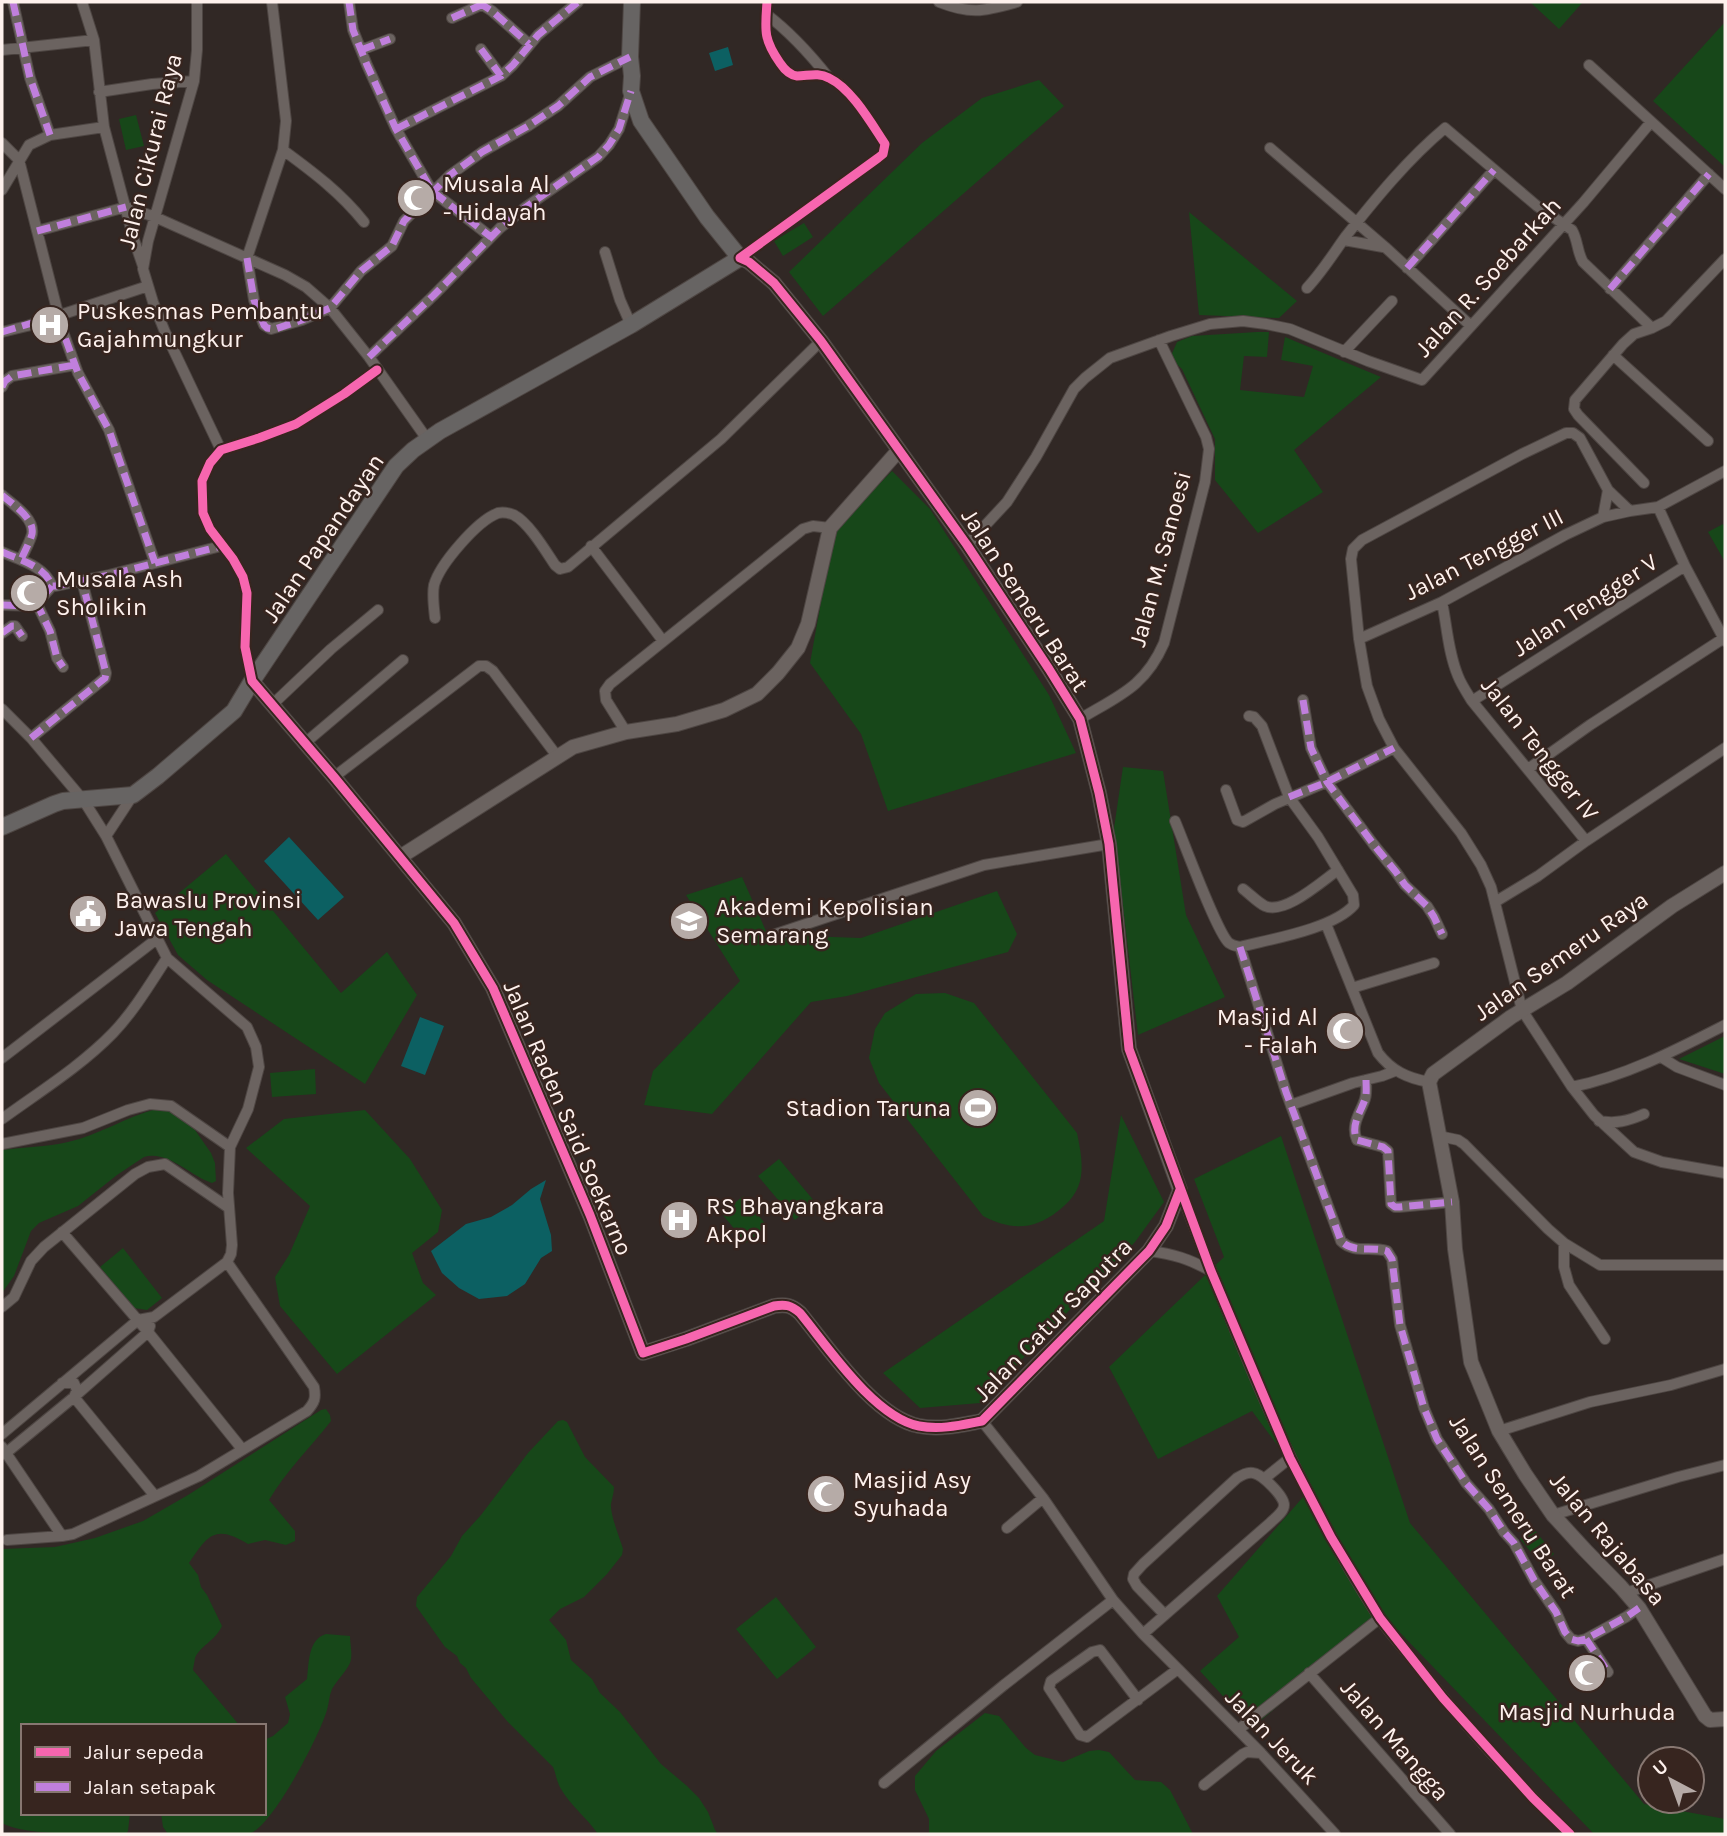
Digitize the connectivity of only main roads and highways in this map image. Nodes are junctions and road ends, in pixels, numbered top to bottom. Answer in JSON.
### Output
{"nodes":[{"id":1,"x":632,"y":2,"type":"edge"},
{"id":2,"x":2,"y":827,"type":"edge"}],
"edges":[{"from":1,"to":2,"type":"main road","name":"Jalan Papandayan"}]}
